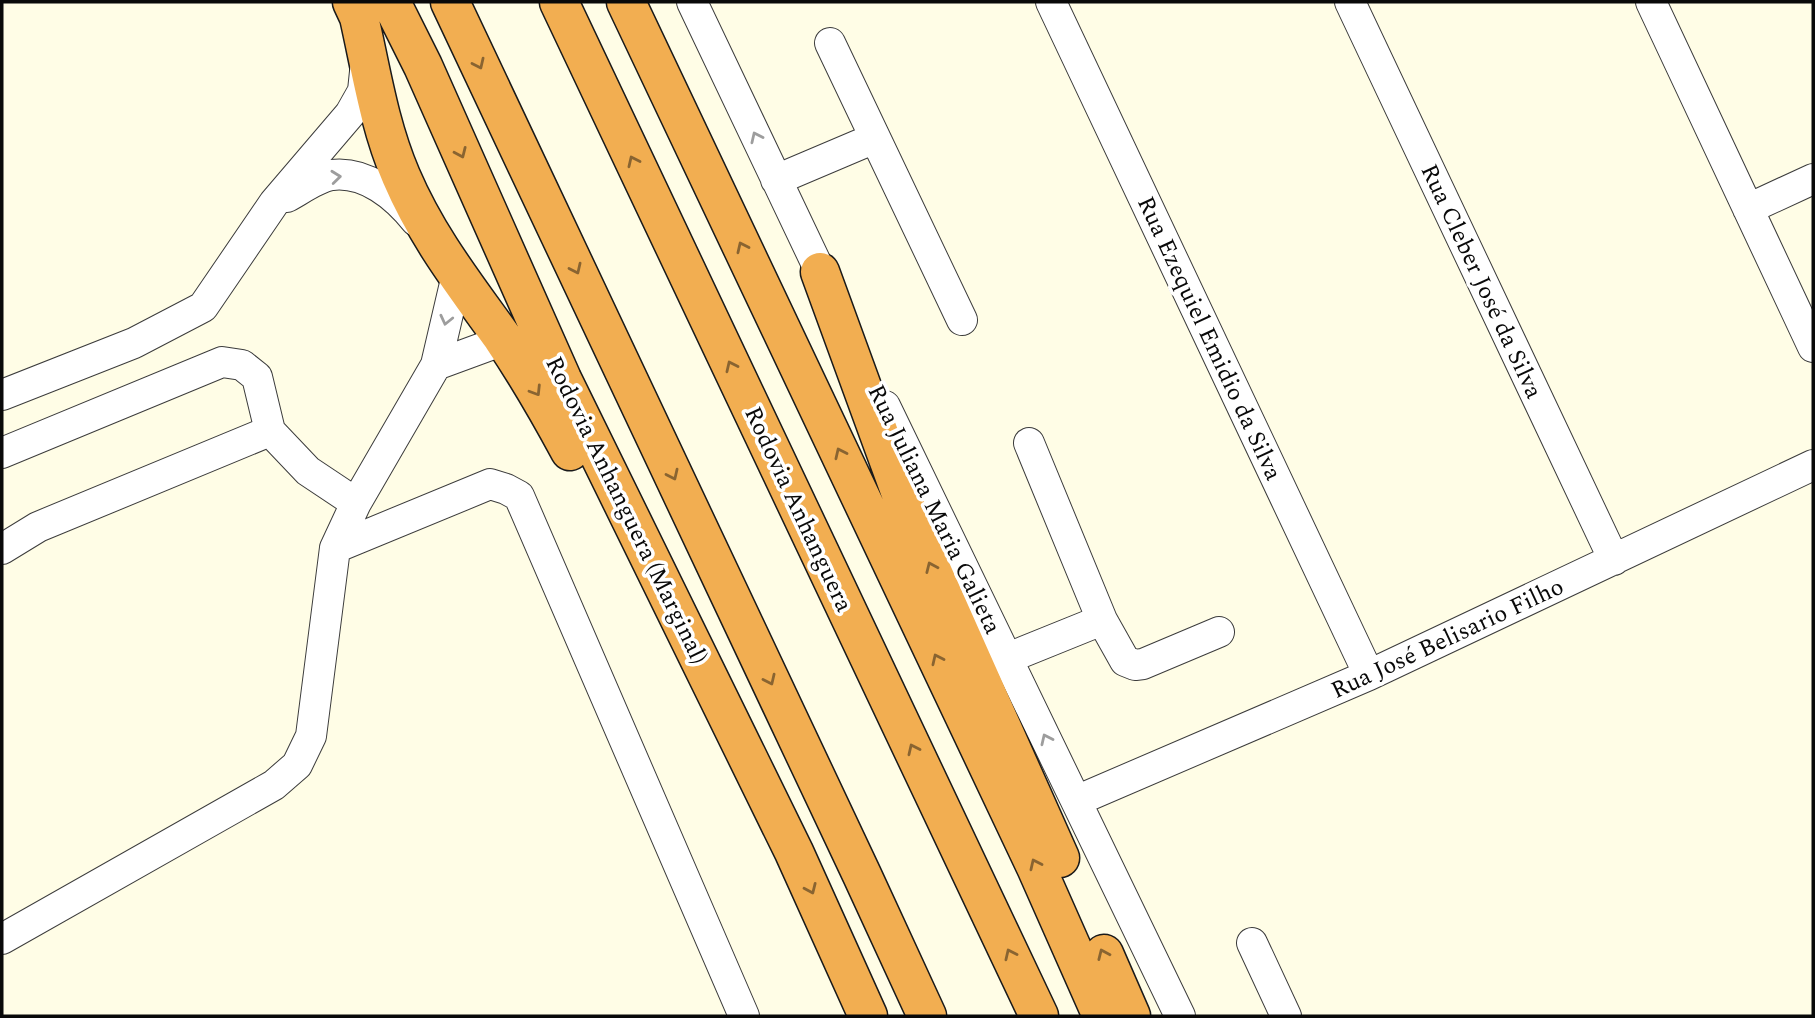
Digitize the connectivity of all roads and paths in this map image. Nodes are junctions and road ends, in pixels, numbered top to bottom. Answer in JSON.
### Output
{"nodes":[{"id":1,"x":352,"y":2,"type":"edge"},
{"id":2,"x":391,"y":2,"type":"edge"},
{"id":3,"x":450,"y":2,"type":"edge"},
{"id":4,"x":559,"y":2,"type":"edge"},
{"id":5,"x":626,"y":2,"type":"edge"},
{"id":6,"x":692,"y":2,"type":"edge"},
{"id":7,"x":1051,"y":2,"type":"edge"},
{"id":8,"x":1350,"y":2,"type":"edge"},
{"id":9,"x":1650,"y":2,"type":"edge"},
{"id":10,"x":830,"y":43,"type":"dead end"},
{"id":11,"x":367,"y":51,"type":"junction"},
{"id":12,"x":875,"y":138,"type":"junction"},
{"id":13,"x":1813,"y":179,"type":"edge"},
{"id":14,"x":776,"y":180,"type":"junction"},
{"id":15,"x":274,"y":203,"type":"junction"},
{"id":16,"x":1748,"y":209,"type":"junction"},
{"id":17,"x":447,"y":262,"type":"junction"},
{"id":18,"x":820,"y":272,"type":"junction"},
{"id":19,"x":962,"y":320,"type":"dead end"},
{"id":20,"x":504,"y":340,"type":"junction"},
{"id":21,"x":1813,"y":347,"type":"edge"},
{"id":22,"x":436,"y":365,"type":"junction"},
{"id":23,"x":2,"y":395,"type":"edge"},
{"id":24,"x":270,"y":431,"type":"junction"},
{"id":25,"x":1029,"y":443,"type":"dead end"},
{"id":26,"x":2,"y":453,"type":"edge"},
{"id":27,"x":1813,"y":465,"type":"edge"},
{"id":28,"x":356,"y":503,"type":"junction"},
{"id":29,"x":335,"y":548,"type":"junction"},
{"id":30,"x":2,"y":549,"type":"edge"},
{"id":31,"x":1614,"y":560,"type":"junction"},
{"id":32,"x":1102,"y":620,"type":"junction"},
{"id":33,"x":1219,"y":632,"type":"dead end"},
{"id":34,"x":1008,"y":659,"type":"junction"},
{"id":35,"x":1369,"y":675,"type":"junction"},
{"id":36,"x":1076,"y":801,"type":"junction"},
{"id":37,"x":794,"y":852,"type":"junction"},
{"id":38,"x":2,"y":939,"type":"edge"},
{"id":39,"x":1252,"y":943,"type":"dead end"},
{"id":40,"x":744,"y":1016,"type":"edge"},
{"id":41,"x":867,"y":1016,"type":"edge"},
{"id":42,"x":927,"y":1016,"type":"edge"},
{"id":43,"x":1039,"y":1016,"type":"edge"},
{"id":44,"x":1102,"y":1016,"type":"edge"},
{"id":45,"x":1131,"y":1016,"type":"edge"},
{"id":46,"x":1180,"y":1016,"type":"edge"},
{"id":47,"x":1286,"y":1016,"type":"edge"}],
"edges":[{"from":1,"to":11,"type":"highway"},
{"from":2,"to":37,"type":"highway","name":"Rodovia Anhanguera (Marginal)","one_way":true},
{"from":3,"to":42,"type":"highway","one_way":true},
{"from":43,"to":4,"type":"highway","name":"Rodovia Anhanguera","one_way":true},
{"from":44,"to":5,"type":"highway","one_way":true},
{"from":14,"to":6,"type":"street","name":"Rua Juliana Maria Galieta","one_way":true},
{"from":7,"to":35,"type":"street","name":"Rua Ezequiel Emidio da Silva"},
{"from":8,"to":31,"type":"street","name":"Rua Cleber José da Silva"},
{"from":9,"to":16,"type":"street"},
{"from":10,"to":12,"type":"street"},
{"from":11,"to":15,"type":"street"},
{"from":11,"to":17,"type":"highway"},
{"from":12,"to":14,"type":"street"},
{"from":12,"to":19,"type":"street"},
{"from":13,"to":16,"type":"street"},
{"from":14,"to":18,"type":"street","name":"Rua Juliana Maria Galieta"},
{"from":15,"to":17,"type":"street","one_way":true},
{"from":15,"to":23,"type":"street"},
{"from":16,"to":21,"type":"street"},
{"from":17,"to":20,"type":"highway"},
{"from":17,"to":22,"type":"street","one_way":true},
{"from":18,"to":34,"type":"street","name":"Rua Juliana Maria Galieta"},
{"from":45,"to":18,"type":"highway","one_way":true},
{"from":20,"to":22,"type":"street"},
{"from":20,"to":37,"type":"highway","one_way":true},
{"from":22,"to":28,"type":"street"},
{"from":24,"to":26,"type":"street"},
{"from":24,"to":28,"type":"street"},
{"from":24,"to":30,"type":"street"},
{"from":25,"to":32,"type":"street"},
{"from":27,"to":31,"type":"street","name":"Rua José Belisario Filho"},
{"from":28,"to":29,"type":"street"},
{"from":29,"to":38,"type":"street"},
{"from":29,"to":40,"type":"street"},
{"from":31,"to":35,"type":"street","name":"Rua José Belisario Filho"},
{"from":32,"to":33,"type":"street"},
{"from":32,"to":34,"type":"street"},
{"from":36,"to":34,"type":"street","name":"Rua Juliana Maria Galieta","one_way":true},
{"from":35,"to":36,"type":"street","name":"Rua José Belisario Filho"},
{"from":36,"to":46,"type":"street","name":"Rua Juliana Maria Galieta"},
{"from":37,"to":41,"type":"highway","name":"Rodovia Anhanguera (Marginal)","one_way":true},
{"from":39,"to":47,"type":"street"}]}
